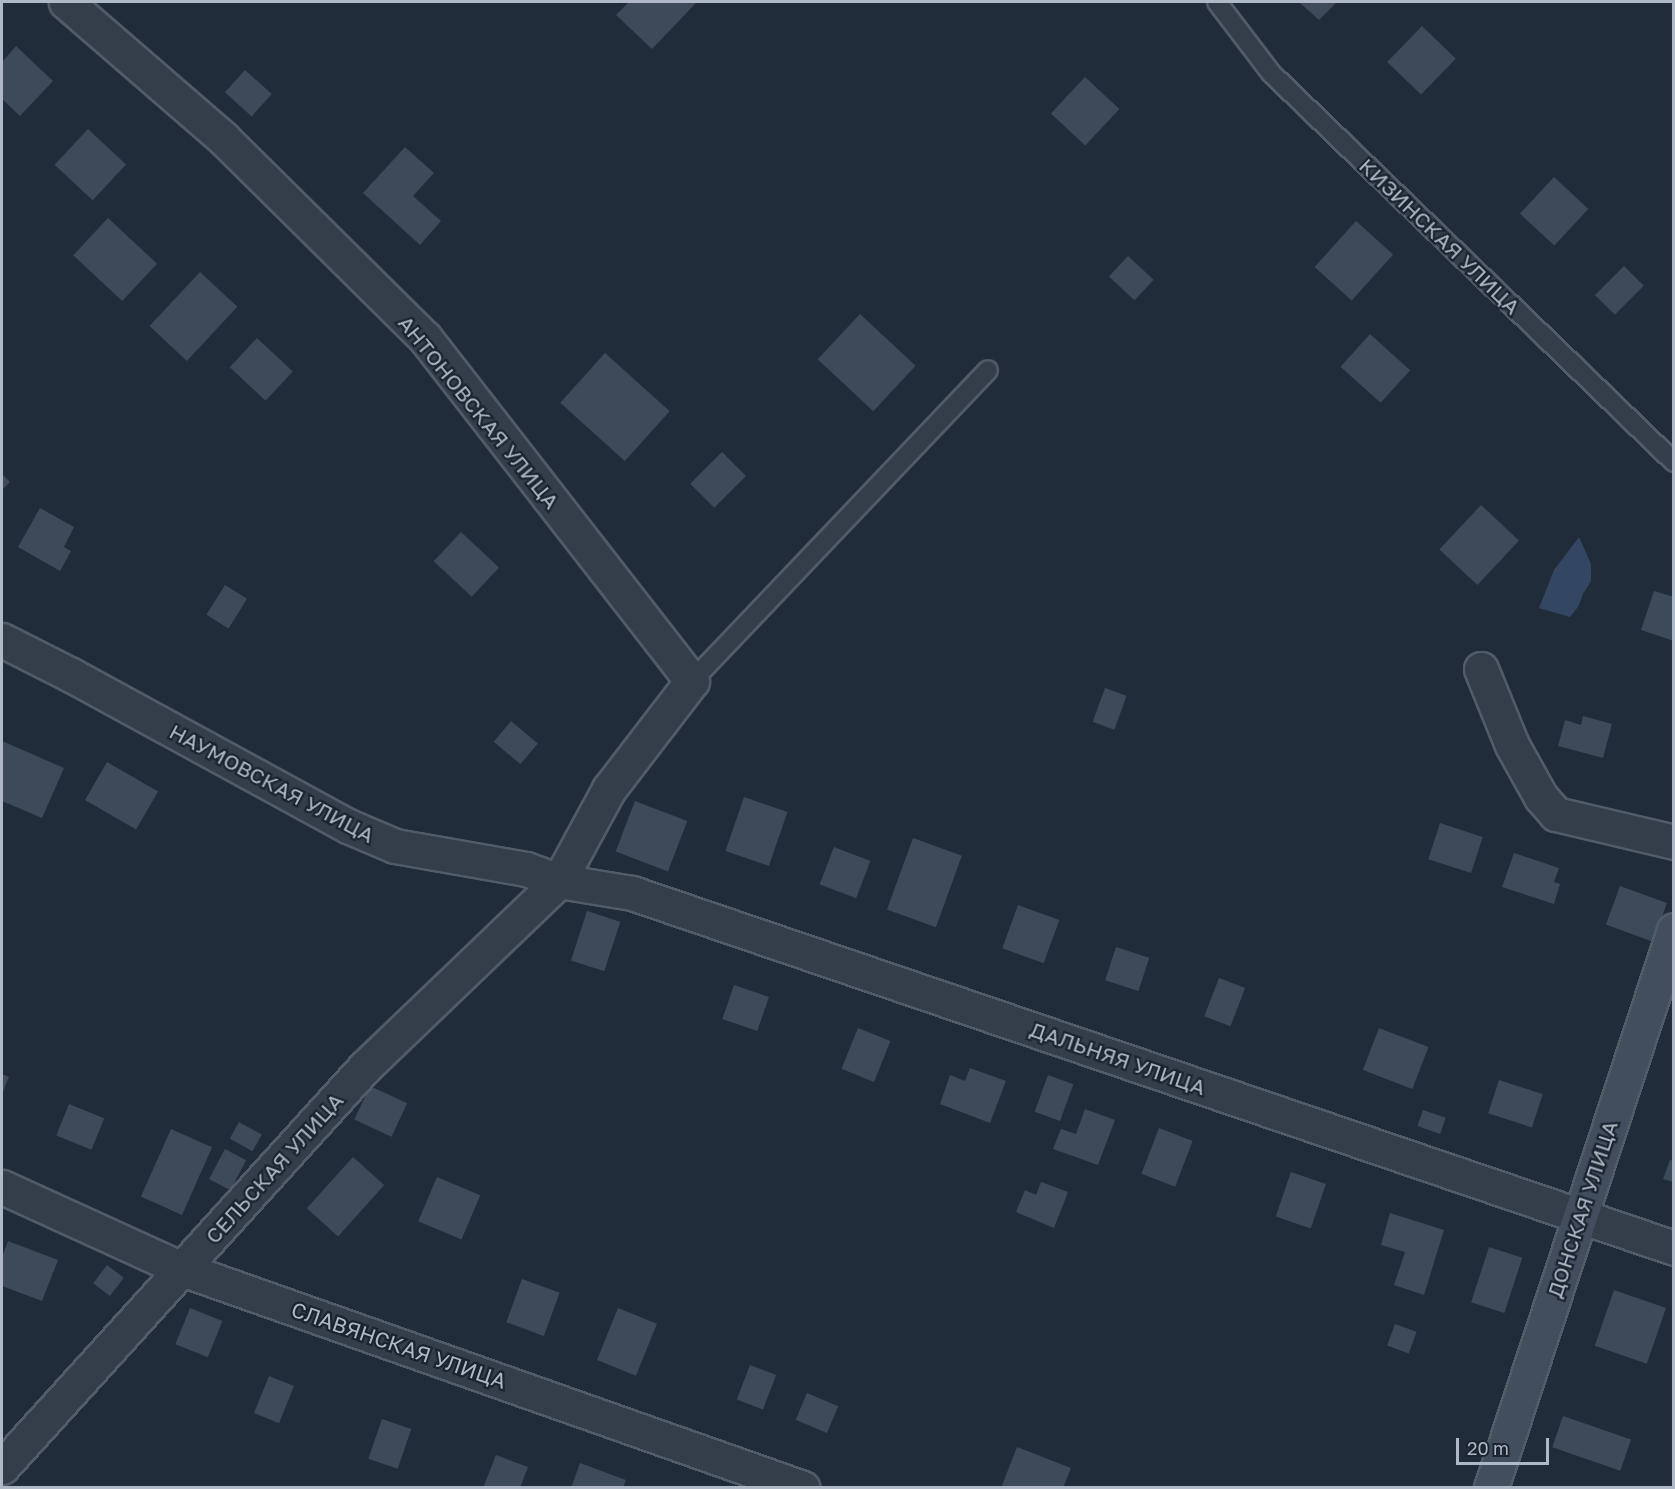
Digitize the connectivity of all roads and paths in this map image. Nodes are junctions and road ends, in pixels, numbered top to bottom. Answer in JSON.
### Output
{"nodes":[{"id":1,"x":66,"y":2,"type":"edge"},
{"id":2,"x":1217,"y":2,"type":"edge"},
{"id":3,"x":988,"y":370,"type":"dead end"},
{"id":4,"x":1674,"y":462,"type":"edge"},
{"id":5,"x":2,"y":640,"type":"edge"},
{"id":6,"x":1481,"y":669,"type":"dead end"},
{"id":7,"x":692,"y":681,"type":"junction"},
{"id":8,"x":1674,"y":842,"type":"edge"},
{"id":9,"x":559,"y":881,"type":"junction"},
{"id":10,"x":1674,"y":930,"type":"edge"},
{"id":11,"x":2,"y":1187,"type":"edge"},
{"id":12,"x":1580,"y":1216,"type":"junction"},
{"id":13,"x":1674,"y":1248,"type":"edge"},
{"id":14,"x":182,"y":1269,"type":"junction"},
{"id":15,"x":2,"y":1467,"type":"edge"},
{"id":16,"x":803,"y":1488,"type":"edge"},
{"id":17,"x":1491,"y":1488,"type":"edge"}],
"edges":[{"from":1,"to":7,"type":"street","name":"АНТОНОВСКАЯ УЛИЦА"},
{"from":2,"to":4,"type":"lane","name":"КИЗИНСКАЯ УЛИЦА"},
{"from":3,"to":7,"type":"lane"},
{"from":5,"to":9,"type":"street","name":"НАУМОВСКАЯ УЛИЦА"},
{"from":6,"to":8,"type":"street"},
{"from":7,"to":9,"type":"street"},
{"from":9,"to":12,"type":"street","name":"ДАЛЬНЯЯ УЛИЦА"},
{"from":9,"to":14,"type":"street","name":"СЕЛЬСКАЯ УЛИЦА"},
{"from":10,"to":12,"type":"street","name":"ДОНСКАЯ УЛИЦА"},
{"from":11,"to":14,"type":"street","name":"СЛАВЯНСКАЯ УЛИЦА"},
{"from":12,"to":13,"type":"street","name":"ДАЛЬНЯЯ УЛИЦА"},
{"from":12,"to":17,"type":"street","name":"ДОНСКАЯ УЛИЦА"},
{"from":14,"to":15,"type":"street","name":"СЕЛЬСКАЯ УЛИЦА"},
{"from":14,"to":16,"type":"street","name":"СЛАВЯНСКАЯ УЛИЦА"}]}
